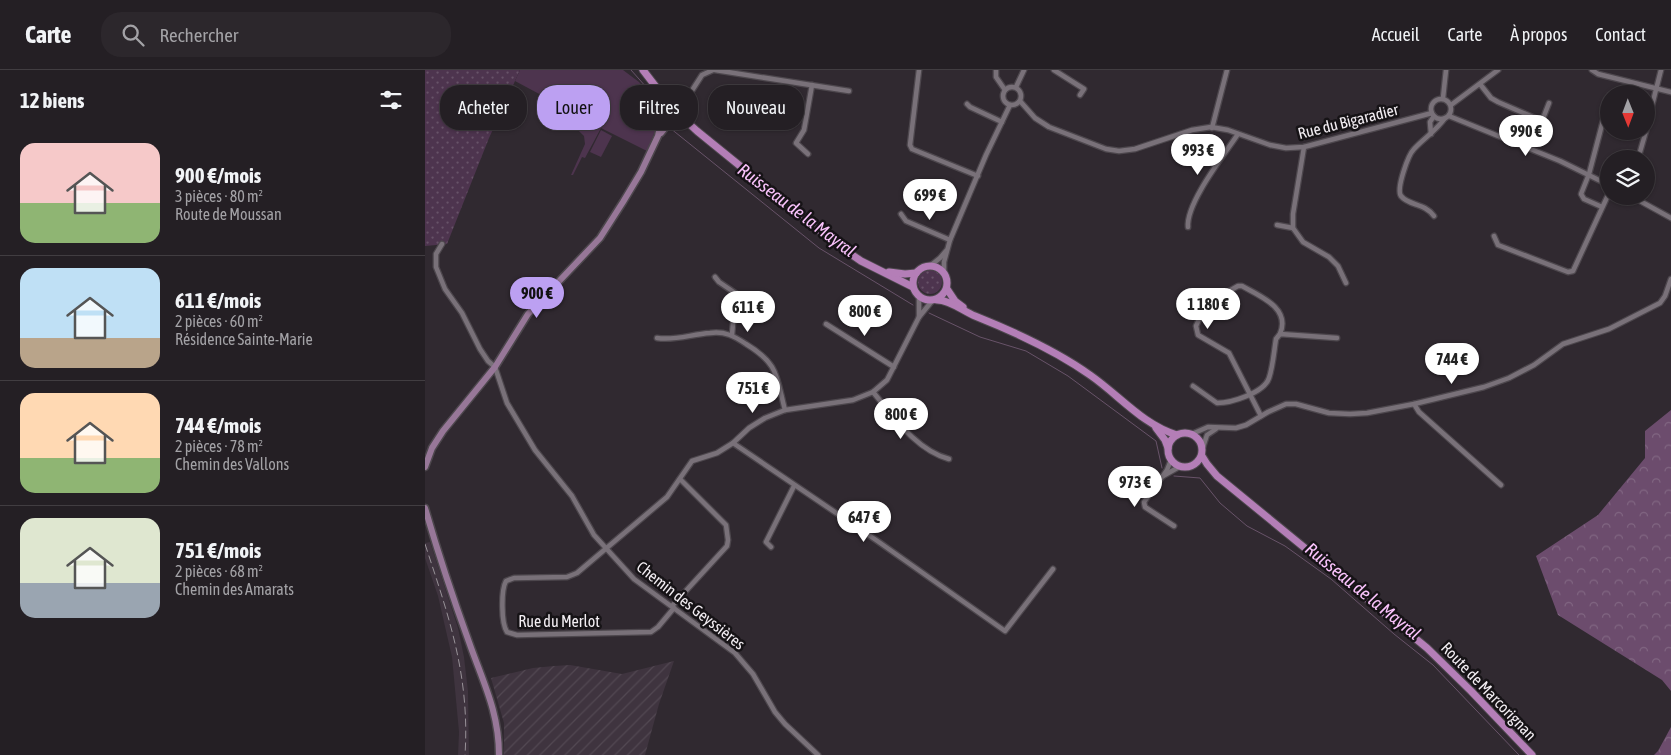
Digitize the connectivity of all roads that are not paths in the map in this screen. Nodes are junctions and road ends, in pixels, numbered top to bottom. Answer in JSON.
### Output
{"nodes":[{"id":1,"x":643,"y":70,"type":"edge"},
{"id":2,"x":714,"y":70,"type":"edge"},
{"id":3,"x":919,"y":70,"type":"edge"},
{"id":4,"x":996,"y":70,"type":"edge"},
{"id":5,"x":1024,"y":70,"type":"edge"},
{"id":6,"x":1053,"y":70,"type":"edge"},
{"id":7,"x":1227,"y":70,"type":"edge"},
{"id":8,"x":1447,"y":70,"type":"edge"},
{"id":9,"x":1498,"y":70,"type":"edge"},
{"id":10,"x":1592,"y":70,"type":"edge"},
{"id":11,"x":1661,"y":70,"type":"edge"},
{"id":12,"x":1480,"y":84,"type":"junction"},
{"id":13,"x":655,"y":85,"type":"edge"},
{"id":14,"x":657,"y":85,"type":"edge"},
{"id":15,"x":695,"y":85,"type":"edge"},
{"id":16,"x":812,"y":85,"type":"junction"},
{"id":17,"x":1016,"y":87,"type":"junction"},
{"id":18,"x":1657,"y":88,"type":"junction"},
{"id":19,"x":1005,"y":90,"type":"junction"},
{"id":20,"x":849,"y":91,"type":"dead end"},
{"id":21,"x":1671,"y":92,"type":"edge"},
{"id":22,"x":1080,"y":95,"type":"dead end"},
{"id":23,"x":1655,"y":95,"type":"edge"},
{"id":24,"x":1443,"y":98,"type":"junction"},
{"id":25,"x":1020,"y":101,"type":"junction"},
{"id":26,"x":1549,"y":103,"type":"dead end"},
{"id":27,"x":967,"y":104,"type":"dead end"},
{"id":28,"x":1010,"y":105,"type":"junction"},
{"id":29,"x":1451,"y":105,"type":"junction"},
{"id":30,"x":1433,"y":114,"type":"junction"},
{"id":31,"x":1447,"y":117,"type":"junction"},
{"id":32,"x":1002,"y":122,"type":"junction"},
{"id":33,"x":698,"y":128,"type":"edge"},
{"id":34,"x":1212,"y":128,"type":"junction"},
{"id":35,"x":659,"y":130,"type":"edge"},
{"id":36,"x":663,"y":130,"type":"edge"},
{"id":37,"x":697,"y":130,"type":"edge"},
{"id":38,"x":1600,"y":131,"type":"edge"},
{"id":39,"x":1239,"y":134,"type":"junction"},
{"id":40,"x":1431,"y":134,"type":"junction"},
{"id":41,"x":658,"y":136,"type":"junction"},
{"id":42,"x":1304,"y":147,"type":"junction"},
{"id":43,"x":724,"y":153,"type":"junction"},
{"id":44,"x":808,"y":154,"type":"dead end"},
{"id":45,"x":1589,"y":174,"type":"junction"},
{"id":46,"x":977,"y":176,"type":"junction"},
{"id":47,"x":1600,"y":180,"type":"edge"},
{"id":48,"x":1647,"y":205,"type":"edge"},
{"id":49,"x":1602,"y":206,"type":"joint"},
{"id":50,"x":901,"y":214,"type":"dead end"},
{"id":51,"x":1434,"y":216,"type":"dead end"},
{"id":52,"x":1671,"y":218,"type":"edge"},
{"id":53,"x":1277,"y":225,"type":"dead end"},
{"id":54,"x":1188,"y":227,"type":"dead end"},
{"id":55,"x":1293,"y":228,"type":"junction"},
{"id":56,"x":1494,"y":236,"type":"dead end"},
{"id":57,"x":950,"y":240,"type":"junction"},
{"id":58,"x":442,"y":244,"type":"dead end"},
{"id":59,"x":947,"y":250,"type":"junction"},
{"id":60,"x":930,"y":266,"type":"junction"},
{"id":61,"x":879,"y":269,"type":"junction"},
{"id":62,"x":944,"y":272,"type":"junction"},
{"id":63,"x":916,"y":273,"type":"junction"},
{"id":64,"x":715,"y":277,"type":"dead end"},
{"id":65,"x":1671,"y":279,"type":"edge"},
{"id":66,"x":1346,"y":283,"type":"dead end"},
{"id":67,"x":913,"y":287,"type":"junction"},
{"id":68,"x":947,"y":289,"type":"junction"},
{"id":69,"x":919,"y":297,"type":"junction"},
{"id":70,"x":934,"y":300,"type":"junction"},
{"id":71,"x":919,"y":316,"type":"junction"},
{"id":72,"x":976,"y":316,"type":"junction"},
{"id":73,"x":826,"y":324,"type":"dead end"},
{"id":74,"x":1280,"y":334,"type":"junction"},
{"id":75,"x":732,"y":335,"type":"junction"},
{"id":76,"x":657,"y":338,"type":"dead end"},
{"id":77,"x":1337,"y":338,"type":"dead end"},
{"id":78,"x":894,"y":366,"type":"junction"},
{"id":79,"x":495,"y":368,"type":"junction"},
{"id":80,"x":1193,"y":386,"type":"dead end"},
{"id":81,"x":873,"y":392,"type":"junction"},
{"id":82,"x":1250,"y":394,"type":"junction"},
{"id":83,"x":1414,"y":404,"type":"junction"},
{"id":84,"x":785,"y":410,"type":"junction"},
{"id":85,"x":1261,"y":416,"type":"junction"},
{"id":86,"x":1154,"y":426,"type":"junction"},
{"id":87,"x":1217,"y":428,"type":"junction"},
{"id":88,"x":1192,"y":434,"type":"junction"},
{"id":89,"x":1177,"y":435,"type":"junction"},
{"id":90,"x":733,"y":443,"type":"junction"},
{"id":91,"x":1203,"y":447,"type":"junction"},
{"id":92,"x":1168,"y":448,"type":"junction"},
{"id":93,"x":1202,"y":456,"type":"junction"},
{"id":94,"x":949,"y":459,"type":"dead end"},
{"id":95,"x":1171,"y":460,"type":"junction"},
{"id":96,"x":1179,"y":467,"type":"junction"},
{"id":97,"x":1190,"y":467,"type":"junction"},
{"id":98,"x":425,"y":468,"type":"edge"},
{"id":99,"x":1217,"y":476,"type":"junction"},
{"id":100,"x":1162,"y":477,"type":"junction"},
{"id":101,"x":680,"y":479,"type":"junction"},
{"id":102,"x":1501,"y":485,"type":"dead end"},
{"id":103,"x":794,"y":486,"type":"junction"},
{"id":104,"x":425,"y":508,"type":"edge"},
{"id":105,"x":1174,"y":526,"type":"dead end"},
{"id":106,"x":771,"y":547,"type":"dead end"},
{"id":107,"x":606,"y":550,"type":"junction"},
{"id":108,"x":1053,"y":569,"type":"dead end"},
{"id":109,"x":673,"y":607,"type":"junction"},
{"id":110,"x":499,"y":755,"type":"edge"},
{"id":111,"x":818,"y":755,"type":"edge"},
{"id":112,"x":1532,"y":755,"type":"edge"}],
"edges":[{"from":1,"to":13,"type":"main road"},
{"from":1,"to":14,"type":"main road"},
{"from":2,"to":15,"type":"street"},
{"from":2,"to":16,"type":"street"},
{"from":3,"to":46,"type":"street"},
{"from":4,"to":19,"type":"street"},
{"from":5,"to":17,"type":"street"},
{"from":6,"to":22,"type":"street"},
{"from":7,"to":34,"type":"street"},
{"from":8,"to":24,"type":"street"},
{"from":9,"to":12,"type":"street"},
{"from":10,"to":18,"type":"street"},
{"from":11,"to":18,"type":"street"},
{"from":12,"to":26,"type":"street"},
{"from":12,"to":29,"type":"street"},
{"from":16,"to":20,"type":"street"},
{"from":16,"to":44,"type":"street"},
{"from":17,"to":19,"type":"street"},
{"from":17,"to":25,"type":"street"},
{"from":18,"to":21,"type":"street"},
{"from":18,"to":23,"type":"street"},
{"from":19,"to":28,"type":"street"},
{"from":24,"to":29,"type":"street"},
{"from":24,"to":30,"type":"street"},
{"from":25,"to":28,"type":"street"},
{"from":25,"to":34,"type":"street","name":"Rue du Bigaradier"},
{"from":27,"to":32,"type":"street"},
{"from":28,"to":32,"type":"street"},
{"from":29,"to":31,"type":"street"},
{"from":30,"to":31,"type":"street"},
{"from":30,"to":40,"type":"street"},
{"from":30,"to":42,"type":"street","name":"Rue du Bigaradier"},
{"from":31,"to":40,"type":"street"},
{"from":31,"to":45,"type":"street"},
{"from":32,"to":46,"type":"street"},
{"from":33,"to":43,"type":"main road"},
{"from":34,"to":39,"type":"street","name":"Rue du Bigaradier"},
{"from":35,"to":41,"type":"street"},
{"from":36,"to":41,"type":"street"},
{"from":37,"to":43,"type":"main road"},
{"from":38,"to":45,"type":"street"},
{"from":39,"to":42,"type":"street","name":"Rue du Bigaradier"},
{"from":39,"to":54,"type":"street"},
{"from":40,"to":51,"type":"street"},
{"from":41,"to":79,"type":"street"},
{"from":42,"to":55,"type":"street"},
{"from":43,"to":61,"type":"main road"},
{"from":45,"to":47,"type":"street"},
{"from":45,"to":49,"type":"street"},
{"from":46,"to":57,"type":"street"},
{"from":48,"to":52,"type":"street"},
{"from":49,"to":56,"type":"street"},
{"from":50,"to":57,"type":"street"},
{"from":53,"to":55,"type":"street"},
{"from":55,"to":66,"type":"street"},
{"from":57,"to":59,"type":"street"},
{"from":58,"to":79,"type":"street","name":"Chemin des Geyssières"},
{"from":59,"to":60,"type":"street"},
{"from":59,"to":62,"type":"street"},
{"from":60,"to":62,"type":"main road"},
{"from":60,"to":63,"type":"main road"},
{"from":61,"to":63,"type":"main road"},
{"from":61,"to":67,"type":"main road"},
{"from":62,"to":68,"type":"main road"},
{"from":63,"to":67,"type":"main road"},
{"from":64,"to":75,"type":"street"},
{"from":65,"to":83,"type":"street"},
{"from":67,"to":69,"type":"main road"},
{"from":68,"to":70,"type":"main road"},
{"from":68,"to":72,"type":"main road"},
{"from":69,"to":70,"type":"main road"},
{"from":69,"to":71,"type":"street"},
{"from":70,"to":71,"type":"street"},
{"from":70,"to":72,"type":"main road"},
{"from":71,"to":78,"type":"street"},
{"from":72,"to":86,"type":"main road"},
{"from":73,"to":78,"type":"street"},
{"from":74,"to":77,"type":"street"},
{"from":74,"to":82,"type":"street"},
{"from":74,"to":82,"type":"street"},
{"from":75,"to":76,"type":"street"},
{"from":75,"to":84,"type":"street"},
{"from":78,"to":81,"type":"street"},
{"from":79,"to":98,"type":"street"},
{"from":79,"to":107,"type":"street","name":"Chemin des Geyssières"},
{"from":80,"to":82,"type":"street"},
{"from":81,"to":84,"type":"street"},
{"from":81,"to":94,"type":"street"},
{"from":82,"to":85,"type":"street"},
{"from":83,"to":85,"type":"street"},
{"from":83,"to":102,"type":"street"},
{"from":84,"to":90,"type":"street"},
{"from":85,"to":87,"type":"street"},
{"from":86,"to":89,"type":"main road"},
{"from":86,"to":92,"type":"main road"},
{"from":87,"to":88,"type":"street"},
{"from":87,"to":91,"type":"street"},
{"from":88,"to":89,"type":"main road"},
{"from":88,"to":91,"type":"main road"},
{"from":89,"to":92,"type":"main road"},
{"from":90,"to":101,"type":"street"},
{"from":90,"to":103,"type":"street"},
{"from":91,"to":93,"type":"main road"},
{"from":92,"to":95,"type":"main road"},
{"from":93,"to":97,"type":"main road"},
{"from":93,"to":99,"type":"main road","name":"Route de Marcorignan"},
{"from":95,"to":96,"type":"main road"},
{"from":95,"to":100,"type":"street"},
{"from":96,"to":97,"type":"main road"},
{"from":96,"to":100,"type":"street"},
{"from":97,"to":99,"type":"main road","name":"Route de Marcorignan"},
{"from":99,"to":112,"type":"main road","name":"Route de Marcorignan"},
{"from":100,"to":105,"type":"street"},
{"from":101,"to":107,"type":"street"},
{"from":101,"to":109,"type":"street"},
{"from":103,"to":106,"type":"street"},
{"from":103,"to":108,"type":"street"},
{"from":104,"to":110,"type":"street"},
{"from":107,"to":109,"type":"street","name":"Chemin des Geyssières"},
{"from":107,"to":109,"type":"street","name":"Rue du Merlot"},
{"from":109,"to":111,"type":"street","name":"Chemin des Geyssières"}]}
